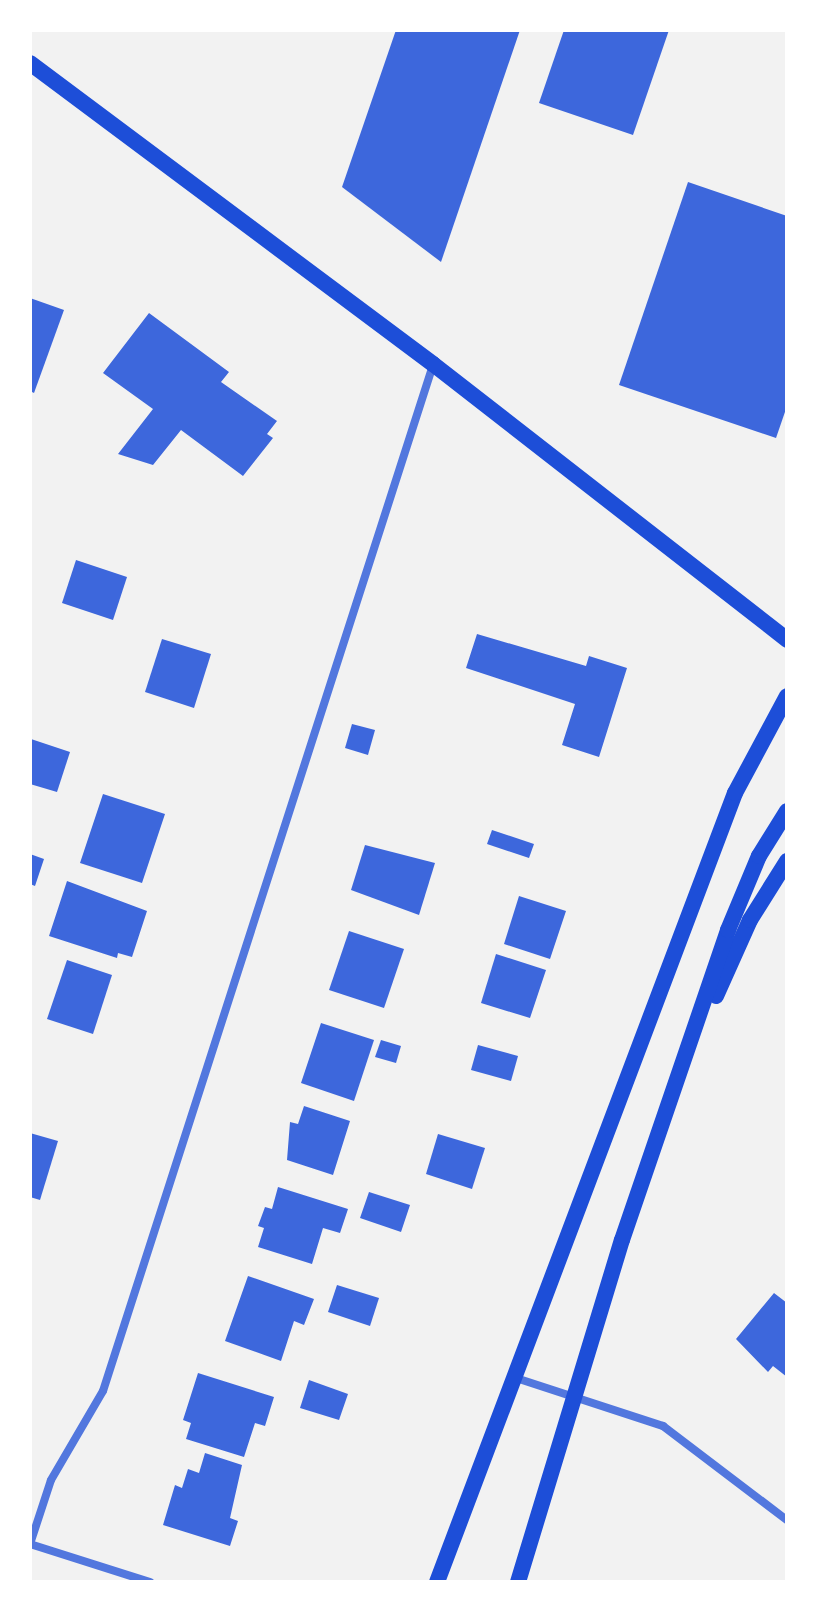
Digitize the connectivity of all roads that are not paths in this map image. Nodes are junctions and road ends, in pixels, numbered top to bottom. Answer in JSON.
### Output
{"nodes":[{"id":1,"x":30,"y":63,"type":"edge"},
{"id":2,"x":433,"y":364,"type":"junction"},
{"id":3,"x":787,"y":640,"type":"edge"},
{"id":4,"x":787,"y":696,"type":"edge"},
{"id":5,"x":787,"y":811,"type":"edge"},
{"id":6,"x":787,"y":861,"type":"edge"},
{"id":7,"x":651,"y":1152,"type":"junction"},
{"id":8,"x":516,"y":1378,"type":"junction"},
{"id":9,"x":577,"y":1401,"type":"junction"},
{"id":10,"x":787,"y":1520,"type":"edge"},
{"id":11,"x":30,"y":1544,"type":"edge"},
{"id":12,"x":150,"y":1582,"type":"edge"},
{"id":13,"x":437,"y":1582,"type":"edge"},
{"id":14,"x":518,"y":1582,"type":"edge"}],
"edges":[{"from":1,"to":2,"type":"main road"},
{"from":2,"to":3,"type":"main road"},
{"from":2,"to":11,"type":"street"},
{"from":4,"to":8,"type":"main road"},
{"from":5,"to":7,"type":"main road"},
{"from":6,"to":7,"type":"main road"},
{"from":7,"to":9,"type":"main road"},
{"from":8,"to":9,"type":"street"},
{"from":8,"to":13,"type":"main road"},
{"from":9,"to":10,"type":"street"},
{"from":9,"to":14,"type":"main road"},
{"from":11,"to":12,"type":"street"}]}
